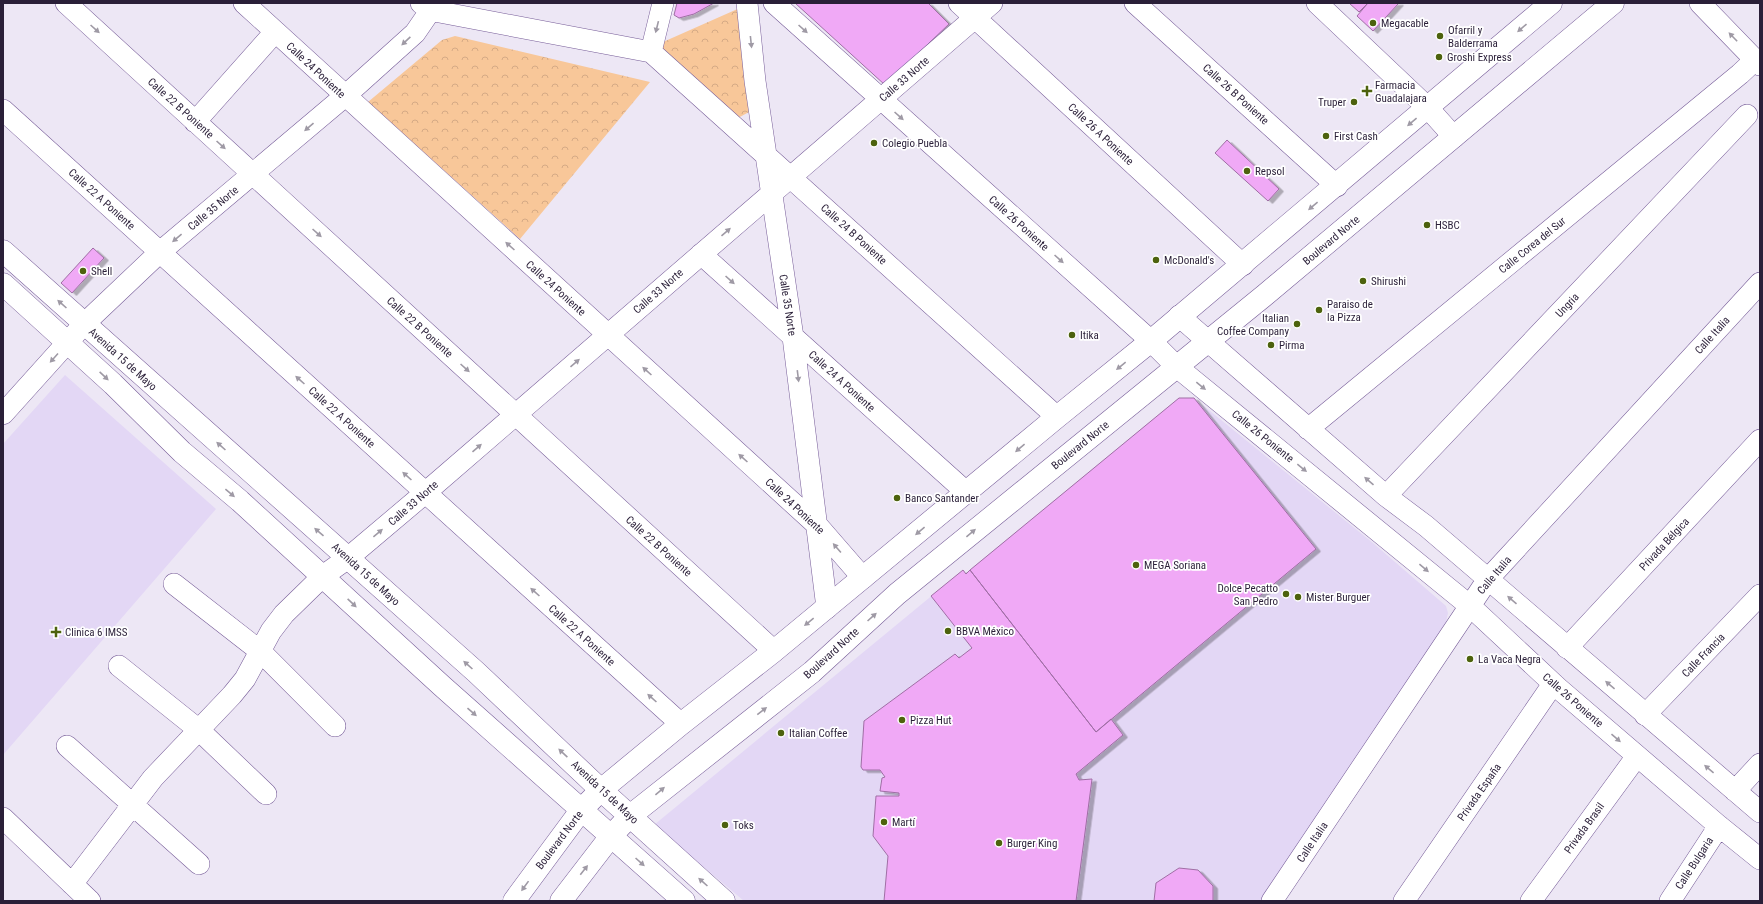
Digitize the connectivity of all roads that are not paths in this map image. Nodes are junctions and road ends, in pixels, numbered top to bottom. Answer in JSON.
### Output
{"nodes":[{"id":1,"x":66,"y":3,"type":"edge"},
{"id":2,"x":244,"y":3,"type":"edge"},
{"id":3,"x":663,"y":3,"type":"edge"},
{"id":4,"x":748,"y":3,"type":"edge"},
{"id":5,"x":774,"y":3,"type":"edge"},
{"id":6,"x":959,"y":3,"type":"edge"},
{"id":7,"x":992,"y":3,"type":"edge"},
{"id":8,"x":1135,"y":3,"type":"edge"},
{"id":9,"x":1317,"y":3,"type":"edge"},
{"id":10,"x":1551,"y":3,"type":"edge"},
{"id":11,"x":1613,"y":3,"type":"edge"},
{"id":12,"x":1700,"y":3,"type":"edge"},
{"id":13,"x":427,"y":5,"type":"edge"},
{"id":14,"x":975,"y":18,"type":"junction"},
{"id":15,"x":275,"y":32,"type":"junction"},
{"id":16,"x":651,"y":52,"type":"junction"},
{"id":17,"x":1758,"y":62,"type":"edge"},
{"id":18,"x":344,"y":96,"type":"junction"},
{"id":19,"x":881,"y":99,"type":"junction"},
{"id":20,"x":1428,"y":108,"type":"junction"},
{"id":21,"x":3,"y":110,"type":"edge"},
{"id":22,"x":1747,"y":114,"type":"dead end"},
{"id":23,"x":195,"y":122,"type":"junction"},
{"id":24,"x":1454,"y":137,"type":"junction"},
{"id":25,"x":766,"y":155,"type":"junction"},
{"id":26,"x":253,"y":174,"type":"junction"},
{"id":27,"x":790,"y":177,"type":"junction"},
{"id":28,"x":1336,"y":186,"type":"junction"},
{"id":29,"x":771,"y":194,"type":"junction"},
{"id":30,"x":3,"y":251,"type":"edge"},
{"id":31,"x":160,"y":252,"type":"junction"},
{"id":32,"x":701,"y":254,"type":"junction"},
{"id":33,"x":1243,"y":265,"type":"junction"},
{"id":34,"x":1760,"y":283,"type":"edge"},
{"id":35,"x":3,"y":284,"type":"edge"},
{"id":36,"x":1179,"y":316,"type":"junction"},
{"id":37,"x":84,"y":324,"type":"junction"},
{"id":38,"x":607,"y":335,"type":"junction"},
{"id":39,"x":793,"y":337,"type":"junction"},
{"id":40,"x":1151,"y":341,"type":"junction"},
{"id":41,"x":1208,"y":341,"type":"junction"},
{"id":42,"x":68,"y":343,"type":"junction"},
{"id":43,"x":1177,"y":367,"type":"junction"},
{"id":44,"x":5,"y":409,"type":"edge"},
{"id":45,"x":515,"y":414,"type":"junction"},
{"id":46,"x":1057,"y":417,"type":"junction"},
{"id":47,"x":1308,"y":429,"type":"junction"},
{"id":48,"x":1760,"y":440,"type":"edge"},
{"id":49,"x":966,"y":492,"type":"junction"},
{"id":50,"x":425,"y":493,"type":"junction"},
{"id":51,"x":1386,"y":496,"type":"junction"},
{"id":52,"x":817,"y":525,"type":"junction"},
{"id":53,"x":1426,"y":526,"type":"junction"},
{"id":54,"x":1406,"y":553,"type":"junction"},
{"id":55,"x":348,"y":558,"type":"junction"},
{"id":56,"x":323,"y":576,"type":"junction"},
{"id":57,"x":863,"y":578,"type":"junction"},
{"id":58,"x":1488,"y":579,"type":"junction"},
{"id":59,"x":174,"y":584,"type":"dead end"},
{"id":60,"x":1760,"y":595,"type":"edge"},
{"id":61,"x":1470,"y":606,"type":"junction"},
{"id":62,"x":827,"y":608,"type":"junction"},
{"id":63,"x":1567,"y":648,"type":"junction"},
{"id":64,"x":260,"y":651,"type":"junction"},
{"id":65,"x":774,"y":651,"type":"junction"},
{"id":66,"x":119,"y":666,"type":"dead end"},
{"id":67,"x":1553,"y":684,"type":"junction"},
{"id":68,"x":1645,"y":715,"type":"junction"},
{"id":69,"x":680,"y":724,"type":"junction"},
{"id":70,"x":335,"y":726,"type":"dead end"},
{"id":71,"x":199,"y":730,"type":"junction"},
{"id":72,"x":67,"y":746,"type":"dead end"},
{"id":73,"x":1637,"y":756,"type":"junction"},
{"id":74,"x":1760,"y":764,"type":"edge"},
{"id":75,"x":601,"y":790,"type":"junction"},
{"id":76,"x":1735,"y":791,"type":"junction"},
{"id":77,"x":266,"y":794,"type":"dead end"},
{"id":78,"x":133,"y":804,"type":"junction"},
{"id":79,"x":582,"y":810,"type":"junction"},
{"id":80,"x":1760,"y":812,"type":"edge"},
{"id":81,"x":630,"y":816,"type":"junction"},
{"id":82,"x":3,"y":818,"type":"edge"},
{"id":83,"x":1719,"y":826,"type":"junction"},
{"id":84,"x":611,"y":836,"type":"junction"},
{"id":85,"x":1760,"y":859,"type":"edge"},
{"id":86,"x":199,"y":864,"type":"dead end"},
{"id":87,"x":72,"y":884,"type":"junction"},
{"id":88,"x":90,"y":901,"type":"edge"},
{"id":89,"x":514,"y":901,"type":"edge"},
{"id":90,"x":560,"y":901,"type":"edge"},
{"id":91,"x":684,"y":901,"type":"edge"},
{"id":92,"x":724,"y":901,"type":"edge"},
{"id":93,"x":1272,"y":901,"type":"edge"},
{"id":94,"x":1404,"y":901,"type":"edge"},
{"id":95,"x":1531,"y":901,"type":"edge"},
{"id":96,"x":1670,"y":901,"type":"edge"}],
"edges":[{"from":1,"to":23,"type":"street","name":"Calle 22 B Poniente","one_way":true},
{"from":2,"to":15,"type":"street","name":"Calle 24 Poniente"},
{"from":3,"to":16,"type":"street","one_way":true},
{"from":4,"to":25,"type":"street","name":"Calle 35 Norte","one_way":true},
{"from":5,"to":19,"type":"street","name":"Calle 26 Poniente","one_way":true},
{"from":6,"to":14,"type":"street","name":"Calle 26 A Poniente"},
{"from":7,"to":14,"type":"street","name":"Calle 33 Norte"},
{"from":8,"to":28,"type":"street","name":"Calle 26 B Poniente"},
{"from":9,"to":20,"type":"street"},
{"from":10,"to":20,"type":"main road","name":"Boulevard Norte","one_way":true},
{"from":11,"to":24,"type":"main road","name":"Boulevard Norte"},
{"from":17,"to":12,"type":"street","one_way":true},
{"from":13,"to":16,"type":"street"},
{"from":13,"to":18,"type":"street","name":"Calle 35 Norte","one_way":true},
{"from":14,"to":19,"type":"street","name":"Calle 33 Norte"},
{"from":14,"to":33,"type":"street","name":"Calle 26 A Poniente"},
{"from":15,"to":18,"type":"street","name":"Calle 24 Poniente"},
{"from":15,"to":23,"type":"street"},
{"from":16,"to":25,"type":"street","name":"Calle 24 B Poniente"},
{"from":17,"to":47,"type":"street","name":"Calle Corea del Sur"},
{"from":18,"to":26,"type":"street","name":"Calle 35 Norte","one_way":true},
{"from":38,"to":18,"type":"street","name":"Calle 24 Poniente","one_way":true},
{"from":19,"to":27,"type":"street","name":"Calle 33 Norte"},
{"from":19,"to":40,"type":"street","name":"Calle 26 Poniente","one_way":true},
{"from":20,"to":24,"type":"street"},
{"from":20,"to":28,"type":"main road","name":"Boulevard Norte","one_way":true},
{"from":21,"to":31,"type":"street","name":"Calle 22 A Poniente"},
{"from":22,"to":51,"type":"street","name":"Ungria"},
{"from":23,"to":26,"type":"street","name":"Calle 22 B Poniente","one_way":true},
{"from":24,"to":41,"type":"main road","name":"Boulevard Norte"},
{"from":25,"to":27,"type":"street","name":"Calle 24 B Poniente"},
{"from":25,"to":29,"type":"street","name":"Calle 35 Norte"},
{"from":26,"to":31,"type":"street","name":"Calle 35 Norte","one_way":true},
{"from":26,"to":45,"type":"street","name":"Calle 22 B Poniente","one_way":true},
{"from":27,"to":29,"type":"street","name":"Calle 33 Norte"},
{"from":27,"to":46,"type":"street","name":"Calle 24 B Poniente"},
{"from":28,"to":33,"type":"main road","name":"Boulevard Norte","one_way":true},
{"from":32,"to":29,"type":"street","name":"Calle 33 Norte","one_way":true},
{"from":29,"to":39,"type":"street","name":"Calle 35 Norte"},
{"from":37,"to":30,"type":"main road","name":"Avenida 15 de Mayo","one_way":true},
{"from":31,"to":37,"type":"street","name":"Calle 35 Norte"},
{"from":50,"to":31,"type":"street","name":"Calle 22 A Poniente","one_way":true},
{"from":32,"to":38,"type":"street","name":"Calle 33 Norte"},
{"from":32,"to":39,"type":"street","name":"Calle 24 A Poniente","one_way":true},
{"from":33,"to":36,"type":"main road","name":"Boulevard Norte"},
{"from":34,"to":58,"type":"street","name":"Calle Italia"},
{"from":35,"to":42,"type":"main road"},
{"from":36,"to":40,"type":"main road","name":"Boulevard Norte"},
{"from":36,"to":41,"type":"street"},
{"from":37,"to":42,"type":"street","name":"Calle 35 Norte"},
{"from":55,"to":37,"type":"main road","name":"Avenida 15 de Mayo","one_way":true},
{"from":45,"to":38,"type":"street","name":"Calle 33 Norte","one_way":true},
{"from":52,"to":38,"type":"street","name":"Calle 24 Poniente","one_way":true},
{"from":39,"to":49,"type":"street","name":"Calle 24 A Poniente"},
{"from":39,"to":52,"type":"street","name":"Calle 35 Norte","one_way":true},
{"from":40,"to":43,"type":"street","name":"Calle 26 Poniente"},
{"from":40,"to":46,"type":"main road","name":"Boulevard Norte","one_way":true},
{"from":41,"to":43,"type":"main road","name":"Boulevard Norte"},
{"from":41,"to":47,"type":"street"},
{"from":42,"to":44,"type":"street","name":"Calle 35 Norte","one_way":true},
{"from":42,"to":56,"type":"main road","one_way":true},
{"from":43,"to":54,"type":"street","name":"Calle 26 Poniente","one_way":true},
{"from":81,"to":43,"type":"main road","name":"Boulevard Norte","one_way":true},
{"from":50,"to":45,"type":"street","name":"Calle 33 Norte","one_way":true},
{"from":45,"to":65,"type":"street","name":"Calle 22 B Poniente"},
{"from":46,"to":49,"type":"main road","name":"Boulevard Norte","one_way":true},
{"from":51,"to":47,"type":"street","one_way":true},
{"from":48,"to":63,"type":"street","name":"Privada Bélgica"},
{"from":49,"to":57,"type":"main road","name":"Boulevard Norte","one_way":true},
{"from":55,"to":50,"type":"street","name":"Calle 33 Norte","one_way":true},
{"from":69,"to":50,"type":"street","name":"Calle 22 A Poniente","one_way":true},
{"from":51,"to":53,"type":"street"},
{"from":57,"to":52,"type":"street","name":"Calle 24 Poniente","one_way":true},
{"from":52,"to":62,"type":"street","name":"Calle 35 Norte"},
{"from":53,"to":54,"type":"street"},
{"from":53,"to":58,"type":"street"},
{"from":54,"to":61,"type":"street","name":"Calle 26 Poniente","one_way":true},
{"from":55,"to":56,"type":"street","name":"Calle 33 Norte"},
{"from":75,"to":55,"type":"main road","name":"Avenida 15 de Mayo","one_way":true},
{"from":56,"to":64,"type":"street","name":"Calle 33 Norte"},
{"from":56,"to":79,"type":"main road","one_way":true},
{"from":57,"to":62,"type":"main road","name":"Boulevard Norte"},
{"from":58,"to":61,"type":"street","name":"Calle Italia"},
{"from":63,"to":58,"type":"street","one_way":true},
{"from":59,"to":64,"type":"street"},
{"from":60,"to":68,"type":"street","name":"Calle Francia"},
{"from":61,"to":67,"type":"street","name":"Calle 26 Poniente"},
{"from":61,"to":93,"type":"street","name":"Calle Italia"},
{"from":62,"to":65,"type":"main road","name":"Boulevard Norte","one_way":true},
{"from":68,"to":63,"type":"street","one_way":true},
{"from":64,"to":70,"type":"street"},
{"from":64,"to":71,"type":"street","name":"Calle 33 Norte"},
{"from":65,"to":69,"type":"main road","name":"Boulevard Norte"},
{"from":66,"to":71,"type":"street"},
{"from":67,"to":73,"type":"street","name":"Calle 26 Poniente","one_way":true},
{"from":67,"to":94,"type":"street","name":"Privada España"},
{"from":76,"to":68,"type":"street","one_way":true},
{"from":69,"to":75,"type":"main road","name":"Boulevard Norte"},
{"from":71,"to":77,"type":"street"},
{"from":71,"to":78,"type":"street","name":"Calle 33 Norte"},
{"from":72,"to":78,"type":"street"},
{"from":73,"to":83,"type":"street","name":"Calle 26 Poniente"},
{"from":73,"to":95,"type":"street","name":"Privada Brasil"},
{"from":74,"to":76,"type":"street"},
{"from":75,"to":79,"type":"main road","name":"Boulevard Norte"},
{"from":75,"to":81,"type":"main road","name":"Avenida 15 de Mayo"},
{"from":76,"to":80,"type":"street"},
{"from":78,"to":86,"type":"street"},
{"from":78,"to":87,"type":"street","name":"Calle 33 Norte"},
{"from":79,"to":84,"type":"main road"},
{"from":79,"to":89,"type":"main road","name":"Boulevard Norte","one_way":true},
{"from":81,"to":84,"type":"main road","name":"Boulevard Norte"},
{"from":92,"to":81,"type":"main road","name":"Avenida 15 de Mayo","one_way":true},
{"from":82,"to":87,"type":"street"},
{"from":83,"to":85,"type":"street","name":"Calle 26 Poniente"},
{"from":83,"to":96,"type":"street","name":"Calle Bulgaria"},
{"from":90,"to":84,"type":"main road","name":"Boulevard Norte","one_way":true},
{"from":84,"to":91,"type":"main road","one_way":true},
{"from":87,"to":88,"type":"street"}]}
